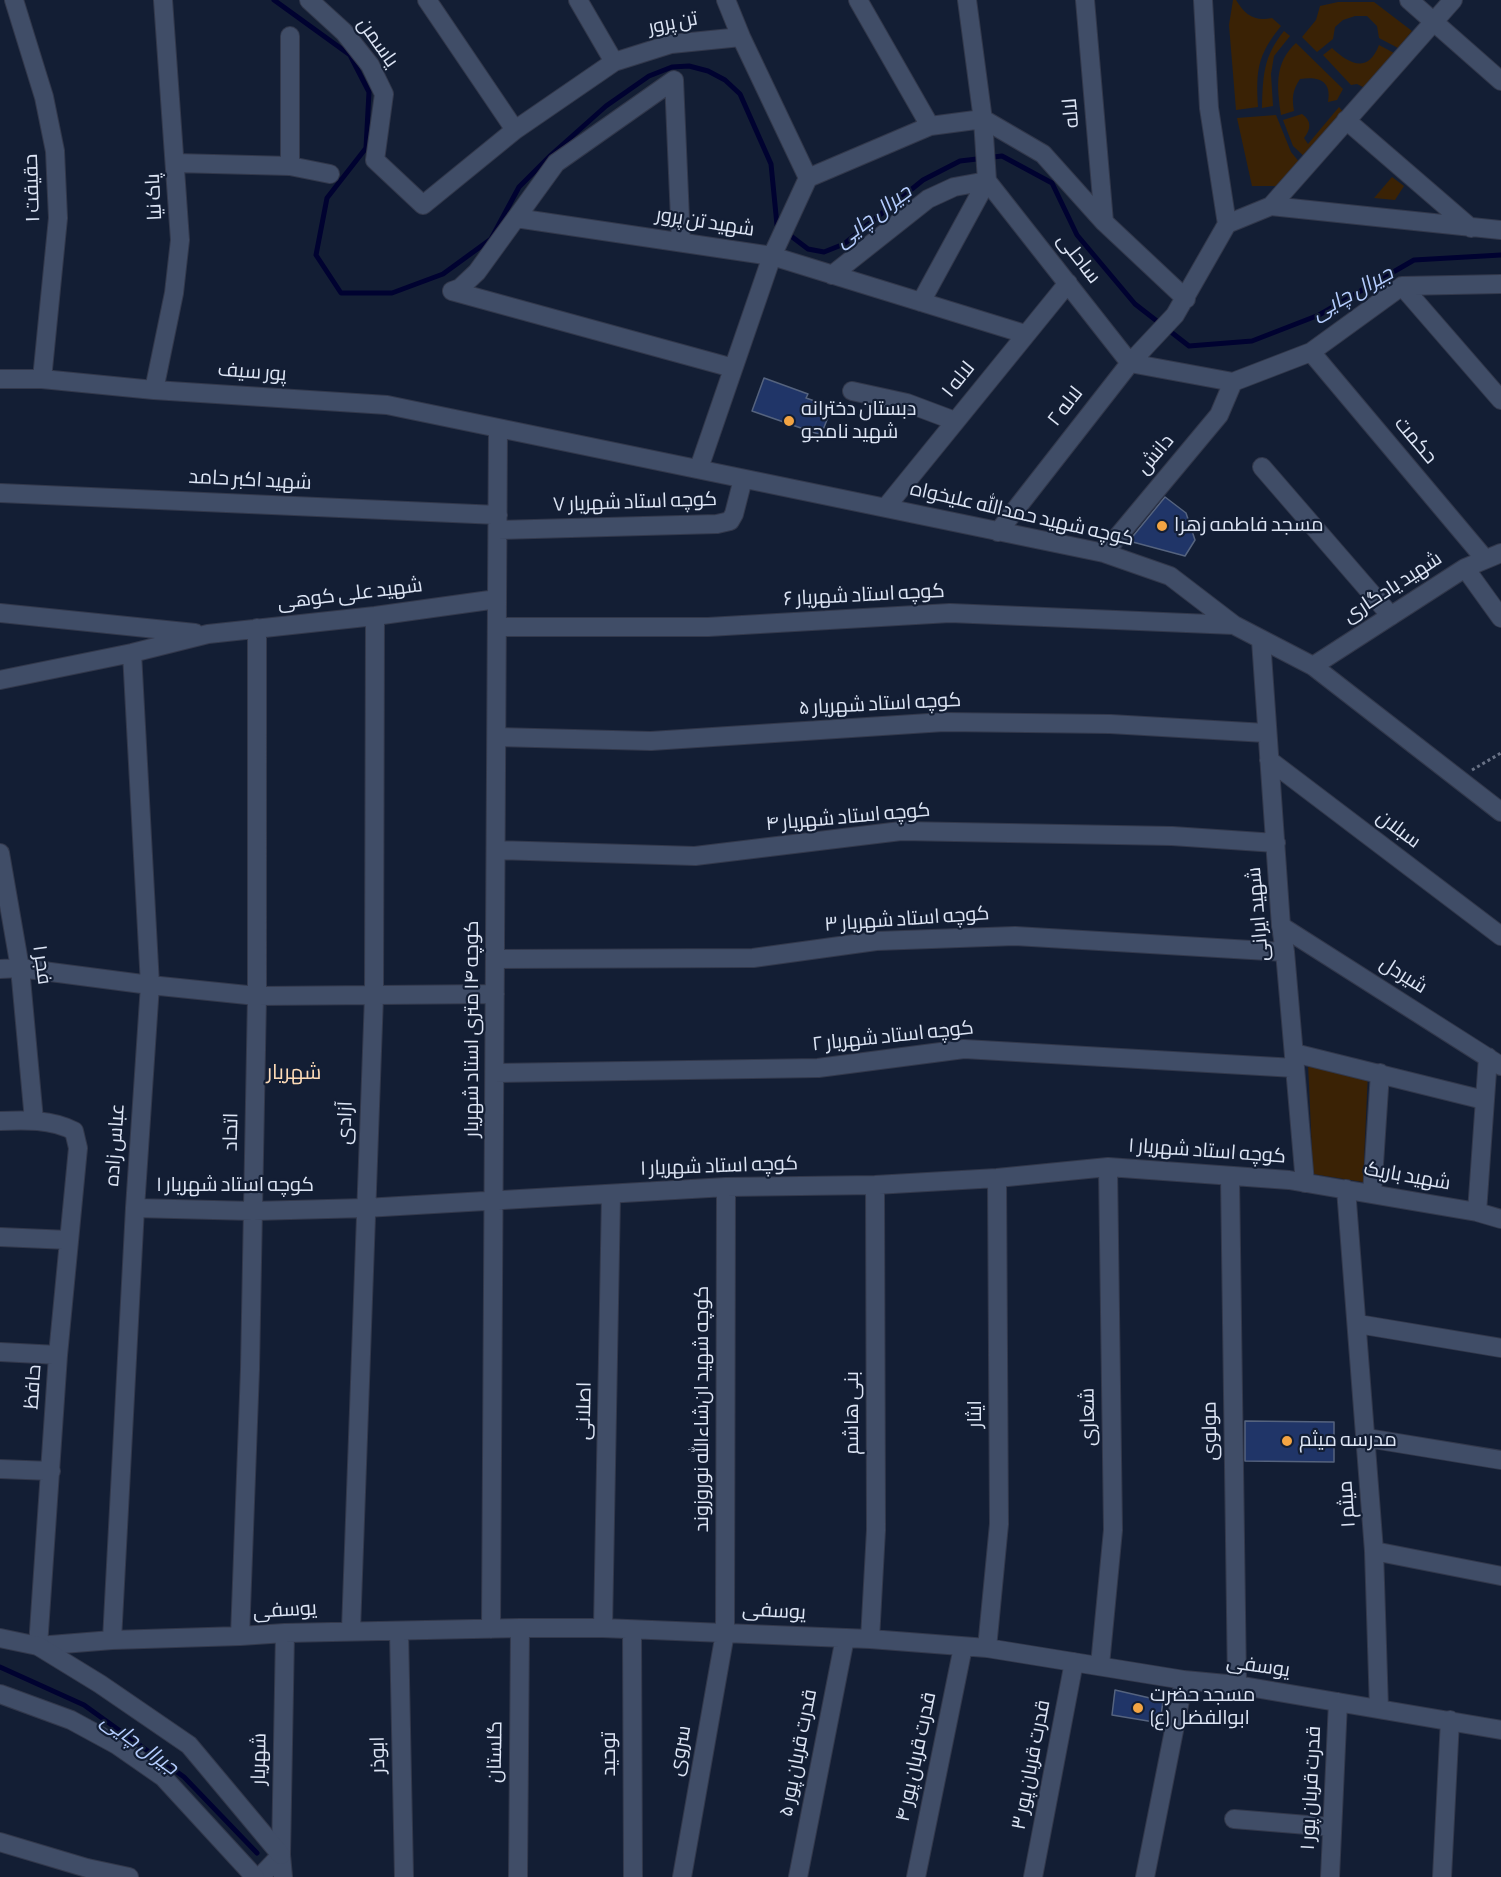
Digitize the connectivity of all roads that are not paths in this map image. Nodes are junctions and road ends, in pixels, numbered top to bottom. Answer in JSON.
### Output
{"nodes":[{"id":1,"x":14,"y":0,"type":"edge"},
{"id":2,"x":163,"y":0,"type":"edge"},
{"id":3,"x":309,"y":0,"type":"edge"},
{"id":4,"x":427,"y":0,"type":"edge"},
{"id":5,"x":578,"y":0,"type":"edge"},
{"id":6,"x":726,"y":0,"type":"edge"},
{"id":7,"x":858,"y":0,"type":"edge"},
{"id":8,"x":967,"y":0,"type":"edge"},
{"id":9,"x":1085,"y":0,"type":"edge"},
{"id":10,"x":1203,"y":0,"type":"edge"},
{"id":11,"x":1409,"y":0,"type":"edge"},
{"id":12,"x":1453,"y":0,"type":"edge"},
{"id":13,"x":1435,"y":22,"type":"junction"},
{"id":14,"x":290,"y":36,"type":"dead end"},
{"id":15,"x":741,"y":37,"type":"junction"},
{"id":16,"x":614,"y":62,"type":"junction"},
{"id":17,"x":1501,"y":81,"type":"edge"},
{"id":18,"x":983,"y":120,"type":"junction"},
{"id":19,"x":1346,"y":120,"type":"junction"},
{"id":20,"x":930,"y":126,"type":"junction"},
{"id":21,"x":515,"y":130,"type":"junction"},
{"id":22,"x":375,"y":160,"type":"joint"},
{"id":23,"x":175,"y":163,"type":"junction"},
{"id":24,"x":290,"y":166,"type":"junction"},
{"id":25,"x":330,"y":174,"type":"dead end"},
{"id":26,"x":808,"y":178,"type":"junction"},
{"id":27,"x":987,"y":180,"type":"junction"},
{"id":28,"x":1271,"y":206,"type":"junction"},
{"id":29,"x":516,"y":218,"type":"junction"},
{"id":30,"x":1104,"y":222,"type":"junction"},
{"id":31,"x":1227,"y":224,"type":"junction"},
{"id":32,"x":1470,"y":228,"type":"junction"},
{"id":33,"x":1501,"y":230,"type":"edge"},
{"id":34,"x":681,"y":242,"type":"junction"},
{"id":35,"x":772,"y":256,"type":"junction"},
{"id":36,"x":832,"y":275,"type":"junction"},
{"id":37,"x":1068,"y":283,"type":"junction"},
{"id":38,"x":1501,"y":284,"type":"edge"},
{"id":39,"x":1402,"y":286,"type":"junction"},
{"id":40,"x":1186,"y":299,"type":"junction"},
{"id":41,"x":921,"y":302,"type":"junction"},
{"id":42,"x":1025,"y":334,"type":"junction"},
{"id":43,"x":1311,"y":352,"type":"junction"},
{"id":44,"x":1130,"y":363,"type":"junction"},
{"id":45,"x":733,"y":368,"type":"junction"},
{"id":46,"x":0,"y":379,"type":"edge"},
{"id":47,"x":42,"y":379,"type":"junction"},
{"id":48,"x":1233,"y":382,"type":"junction"},
{"id":49,"x":154,"y":390,"type":"junction"},
{"id":50,"x":852,"y":391,"type":"dead end"},
{"id":51,"x":1501,"y":400,"type":"edge"},
{"id":52,"x":955,"y":421,"type":"junction"},
{"id":53,"x":498,"y":429,"type":"junction"},
{"id":54,"x":1262,"y":467,"type":"dead end"},
{"id":55,"x":699,"y":468,"type":"junction"},
{"id":56,"x":743,"y":479,"type":"junction"},
{"id":57,"x":0,"y":493,"type":"edge"},
{"id":58,"x":886,"y":507,"type":"junction"},
{"id":59,"x":498,"y":523,"type":"junction"},
{"id":60,"x":998,"y":532,"type":"junction"},
{"id":61,"x":1104,"y":553,"type":"junction"},
{"id":62,"x":1493,"y":556,"type":"edge"},
{"id":63,"x":1465,"y":568,"type":"junction"},
{"id":64,"x":497,"y":599,"type":"junction"},
{"id":65,"x":0,"y":613,"type":"edge"},
{"id":66,"x":375,"y":616,"type":"junction"},
{"id":67,"x":1391,"y":616,"type":"junction"},
{"id":68,"x":1501,"y":618,"type":"edge"},
{"id":69,"x":1234,"y":625,"type":"junction"},
{"id":70,"x":498,"y":627,"type":"junction"},
{"id":71,"x":257,"y":628,"type":"junction"},
{"id":72,"x":208,"y":634,"type":"junction"},
{"id":73,"x":1261,"y":640,"type":"junction"},
{"id":74,"x":132,"y":653,"type":"junction"},
{"id":75,"x":1313,"y":666,"type":"junction"},
{"id":76,"x":0,"y":680,"type":"edge"},
{"id":77,"x":1266,"y":733,"type":"junction"},
{"id":78,"x":497,"y":737,"type":"junction"},
{"id":79,"x":1269,"y":760,"type":"junction"},
{"id":80,"x":1501,"y":812,"type":"edge"},
{"id":81,"x":1276,"y":843,"type":"junction"},
{"id":82,"x":496,"y":850,"type":"junction"},
{"id":83,"x":0,"y":853,"type":"edge"},
{"id":84,"x":1281,"y":926,"type":"junction"},
{"id":85,"x":1501,"y":936,"type":"edge"},
{"id":86,"x":1285,"y":952,"type":"junction"},
{"id":87,"x":495,"y":959,"type":"junction"},
{"id":88,"x":20,"y":968,"type":"junction"},
{"id":89,"x":0,"y":969,"type":"edge"},
{"id":90,"x":150,"y":985,"type":"junction"},
{"id":91,"x":495,"y":994,"type":"junction"},
{"id":92,"x":257,"y":996,"type":"junction"},
{"id":93,"x":374,"y":996,"type":"junction"},
{"id":94,"x":1295,"y":1061,"type":"junction"},
{"id":95,"x":1495,"y":1061,"type":"edge"},
{"id":96,"x":495,"y":1072,"type":"junction"},
{"id":97,"x":1380,"y":1073,"type":"junction"},
{"id":98,"x":1484,"y":1100,"type":"junction"},
{"id":99,"x":34,"y":1120,"type":"junction"},
{"id":100,"x":0,"y":1121,"type":"edge"},
{"id":101,"x":1108,"y":1167,"type":"junction"},
{"id":102,"x":1230,"y":1176,"type":"junction"},
{"id":103,"x":997,"y":1179,"type":"junction"},
{"id":104,"x":1305,"y":1183,"type":"junction"},
{"id":105,"x":875,"y":1185,"type":"junction"},
{"id":106,"x":726,"y":1186,"type":"junction"},
{"id":107,"x":1346,"y":1189,"type":"junction"},
{"id":108,"x":1372,"y":1194,"type":"junction"},
{"id":109,"x":611,"y":1195,"type":"junction"},
{"id":110,"x":495,"y":1202,"type":"junction"},
{"id":111,"x":135,"y":1208,"type":"junction"},
{"id":112,"x":365,"y":1209,"type":"junction"},
{"id":113,"x":253,"y":1211,"type":"junction"},
{"id":114,"x":1477,"y":1212,"type":"junction"},
{"id":115,"x":1501,"y":1219,"type":"edge"},
{"id":116,"x":0,"y":1237,"type":"edge"},
{"id":117,"x":69,"y":1240,"type":"junction"},
{"id":118,"x":1358,"y":1324,"type":"junction"},
{"id":119,"x":1501,"y":1348,"type":"edge"},
{"id":120,"x":0,"y":1352,"type":"edge"},
{"id":121,"x":58,"y":1355,"type":"junction"},
{"id":122,"x":1367,"y":1438,"type":"junction"},
{"id":123,"x":1501,"y":1460,"type":"edge"},
{"id":124,"x":0,"y":1469,"type":"edge"},
{"id":125,"x":51,"y":1471,"type":"junction"},
{"id":126,"x":1374,"y":1551,"type":"junction"},
{"id":127,"x":1501,"y":1576,"type":"edge"},
{"id":128,"x":520,"y":1628,"type":"junction"},
{"id":129,"x":491,"y":1629,"type":"junction"},
{"id":130,"x":603,"y":1629,"type":"junction"},
{"id":131,"x":351,"y":1630,"type":"junction"},
{"id":132,"x":633,"y":1630,"type":"junction"},
{"id":133,"x":399,"y":1631,"type":"junction"},
{"id":134,"x":285,"y":1633,"type":"junction"},
{"id":135,"x":725,"y":1633,"type":"junction"},
{"id":136,"x":240,"y":1636,"type":"junction"},
{"id":137,"x":0,"y":1638,"type":"edge"},
{"id":138,"x":845,"y":1638,"type":"junction"},
{"id":139,"x":870,"y":1639,"type":"junction"},
{"id":140,"x":112,"y":1640,"type":"junction"},
{"id":141,"x":38,"y":1646,"type":"junction"},
{"id":142,"x":963,"y":1647,"type":"junction"},
{"id":143,"x":987,"y":1648,"type":"junction"},
{"id":144,"x":1074,"y":1662,"type":"junction"},
{"id":145,"x":1100,"y":1665,"type":"junction"},
{"id":146,"x":1184,"y":1680,"type":"junction"},
{"id":147,"x":1237,"y":1685,"type":"junction"},
{"id":148,"x":0,"y":1694,"type":"edge"},
{"id":149,"x":1338,"y":1702,"type":"junction"},
{"id":150,"x":1378,"y":1708,"type":"junction"},
{"id":151,"x":1450,"y":1720,"type":"junction"},
{"id":152,"x":1501,"y":1730,"type":"edge"},
{"id":153,"x":1234,"y":1819,"type":"dead end"},
{"id":154,"x":1332,"y":1827,"type":"junction"},
{"id":155,"x":0,"y":1842,"type":"edge"},
{"id":156,"x":281,"y":1856,"type":"junction"},
{"id":157,"x":85,"y":1872,"type":"edge"},
{"id":158,"x":129,"y":1877,"type":"edge"},
{"id":159,"x":255,"y":1877,"type":"edge"},
{"id":160,"x":260,"y":1877,"type":"edge"},
{"id":161,"x":283,"y":1877,"type":"edge"},
{"id":162,"x":404,"y":1877,"type":"edge"},
{"id":163,"x":518,"y":1877,"type":"edge"},
{"id":164,"x":633,"y":1877,"type":"edge"},
{"id":165,"x":682,"y":1877,"type":"edge"},
{"id":166,"x":798,"y":1877,"type":"edge"},
{"id":167,"x":916,"y":1877,"type":"edge"},
{"id":168,"x":1033,"y":1877,"type":"edge"},
{"id":169,"x":1145,"y":1877,"type":"edge"},
{"id":170,"x":1330,"y":1877,"type":"edge"},
{"id":171,"x":1442,"y":1877,"type":"edge"}],
"edges":[{"from":1,"to":47,"type":"street","name":"حقیقت ۱"},
{"from":2,"to":23,"type":"street","name":"پاک نیا"},
{"from":3,"to":22,"type":"street","name":"یاسمن"},
{"from":4,"to":21,"type":"street"},
{"from":5,"to":16,"type":"street"},
{"from":6,"to":15,"type":"street"},
{"from":7,"to":20,"type":"street"},
{"from":8,"to":18,"type":"street"},
{"from":9,"to":30,"type":"street","name":"لاله"},
{"from":10,"to":31,"type":"street"},
{"from":11,"to":13,"type":"street"},
{"from":12,"to":13,"type":"street"},
{"from":13,"to":17,"type":"street"},
{"from":13,"to":19,"type":"street"},
{"from":14,"to":24,"type":"street"},
{"from":15,"to":16,"type":"street","name":"تن پرور"},
{"from":15,"to":26,"type":"street"},
{"from":16,"to":21,"type":"street","name":"تن پرور"},
{"from":18,"to":20,"type":"street"},
{"from":18,"to":27,"type":"street"},
{"from":18,"to":30,"type":"street"},
{"from":19,"to":28,"type":"street"},
{"from":19,"to":32,"type":"street"},
{"from":20,"to":26,"type":"street"},
{"from":21,"to":22,"type":"street","name":"تن پرور"},
{"from":23,"to":24,"type":"street"},
{"from":23,"to":49,"type":"street","name":"پاک نیا"},
{"from":24,"to":25,"type":"street"},
{"from":26,"to":35,"type":"street"},
{"from":27,"to":36,"type":"street"},
{"from":27,"to":37,"type":"street","name":"ساحلی"},
{"from":27,"to":41,"type":"street"},
{"from":28,"to":31,"type":"street"},
{"from":28,"to":32,"type":"street"},
{"from":29,"to":34,"type":"street","name":"شهید تن پرور"},
{"from":29,"to":34,"type":"street"},
{"from":29,"to":45,"type":"street"},
{"from":30,"to":40,"type":"street"},
{"from":31,"to":40,"type":"street","name":"لاله ۲"},
{"from":32,"to":33,"type":"street"},
{"from":34,"to":35,"type":"street","name":"شهید تن پرور"},
{"from":35,"to":36,"type":"street"},
{"from":35,"to":45,"type":"street","name":"شهید تن پرور"},
{"from":36,"to":41,"type":"street"},
{"from":37,"to":42,"type":"street","name":"لاله ۱"},
{"from":37,"to":44,"type":"street","name":"ساحلی"},
{"from":38,"to":39,"type":"street"},
{"from":39,"to":43,"type":"street"},
{"from":39,"to":51,"type":"street"},
{"from":40,"to":44,"type":"street","name":"لاله ۲"},
{"from":41,"to":42,"type":"street"},
{"from":42,"to":52,"type":"street","name":"لاله ۱"},
{"from":43,"to":48,"type":"street"},
{"from":43,"to":62,"type":"street","name":"حکمت"},
{"from":44,"to":48,"type":"street"},
{"from":44,"to":60,"type":"street","name":"لاله ۲"},
{"from":45,"to":55,"type":"street","name":"شهید تن پرور"},
{"from":46,"to":47,"type":"street","name":"پور سیف"},
{"from":47,"to":49,"type":"street","name":"پور سیف"},
{"from":48,"to":61,"type":"street","name":"دانش"},
{"from":49,"to":53,"type":"street","name":"پور سیف"},
{"from":50,"to":52,"type":"street"},
{"from":52,"to":58,"type":"street","name":"لاله ۱"},
{"from":53,"to":55,"type":"street","name":"کوچه شهید حمدالله علیخواه"},
{"from":53,"to":59,"type":"street","name":"کوچه ۱۴ متری استاد شهریار"},
{"from":54,"to":67,"type":"street"},
{"from":55,"to":56,"type":"street","name":"کوچه شهید حمدالله علیخواه"},
{"from":56,"to":58,"type":"street","name":"کوچه شهید حمدالله علیخواه"},
{"from":56,"to":59,"type":"street","name":"کوچه استاد شهریار ۷"},
{"from":57,"to":59,"type":"street","name":"شهید اکبر حامد"},
{"from":58,"to":60,"type":"street","name":"کوچه شهید حمدالله علیخواه"},
{"from":59,"to":64,"type":"street","name":"کوچه ۱۴ متری استاد شهریار"},
{"from":60,"to":61,"type":"street","name":"کوچه شهید حمدالله علیخواه"},
{"from":61,"to":69,"type":"street","name":"کوچه شهید حمدالله علیخواه"},
{"from":62,"to":63,"type":"street","name":"شهید یادگاری"},
{"from":63,"to":67,"type":"street","name":"شهید یادگاری"},
{"from":63,"to":68,"type":"street"},
{"from":64,"to":66,"type":"street","name":"شهید علی کوهی"},
{"from":64,"to":70,"type":"street","name":"کوچه ۱۴ متری استاد شهریار"},
{"from":65,"to":72,"type":"street","name":"شهید علی کوهی"},
{"from":66,"to":71,"type":"street","name":"شهید علی کوهی"},
{"from":66,"to":93,"type":"street","name":"آزادی"},
{"from":67,"to":75,"type":"street","name":"شهید یادگاری"},
{"from":69,"to":70,"type":"street","name":"کوچه استاد شهریار ۶"},
{"from":69,"to":73,"type":"street","name":"کوچه شهید حمدالله علیخواه"},
{"from":70,"to":78,"type":"street","name":"کوچه ۱۴ متری استاد شهریار"},
{"from":71,"to":72,"type":"street","name":"شهید علی کوهی"},
{"from":71,"to":92,"type":"street","name":"اتحاد"},
{"from":72,"to":74,"type":"street","name":"شهید علی کوهی"},
{"from":73,"to":75,"type":"street","name":"کوچه شهید حمدالله علیخواه"},
{"from":73,"to":77,"type":"street","name":"شهید ایرانی"},
{"from":74,"to":76,"type":"street","name":"شهید علی کوهی"},
{"from":74,"to":90,"type":"street","name":"عباس زاده"},
{"from":75,"to":80,"type":"street","name":"کوچه شهید حمدالله علیخواه"},
{"from":77,"to":78,"type":"street","name":"کوچه استاد شهریار ۵"},
{"from":77,"to":79,"type":"street","name":"شهید ایرانی"},
{"from":78,"to":82,"type":"street","name":"کوچه ۱۴ متری استاد شهریار"},
{"from":79,"to":81,"type":"street","name":"شهید ایرانی"},
{"from":79,"to":85,"type":"street","name":"سبلان"},
{"from":81,"to":82,"type":"street","name":"کوچه استاد شهریار ۴"},
{"from":81,"to":84,"type":"street","name":"شهید ایرانی"},
{"from":82,"to":87,"type":"street","name":"کوچه ۱۴ متری استاد شهریار"},
{"from":83,"to":88,"type":"street","name":"فجر ۱"},
{"from":84,"to":86,"type":"street","name":"شهید ایرانی"},
{"from":84,"to":95,"type":"street","name":"شیردل"},
{"from":86,"to":87,"type":"street","name":"کوچه استاد شهریار ۳"},
{"from":86,"to":94,"type":"street","name":"شهید ایرانی"},
{"from":87,"to":91,"type":"street","name":"کوچه ۱۴ متری استاد شهریار"},
{"from":88,"to":89,"type":"street"},
{"from":88,"to":90,"type":"street"},
{"from":88,"to":99,"type":"street","name":"فجر ۱"},
{"from":90,"to":92,"type":"street"},
{"from":90,"to":111,"type":"street","name":"عباس زاده"},
{"from":91,"to":93,"type":"street"},
{"from":91,"to":96,"type":"street","name":"کوچه ۱۴ متری استاد شهریار"},
{"from":92,"to":93,"type":"street"},
{"from":92,"to":113,"type":"street","name":"اتحاد"},
{"from":93,"to":112,"type":"street","name":"آزادی"},
{"from":94,"to":96,"type":"street","name":"کوچه استاد شهریار ۲"},
{"from":94,"to":97,"type":"street","name":"کوچه استاد شهریار ۲"},
{"from":94,"to":104,"type":"street","name":"شهید ایرانی"},
{"from":95,"to":98,"type":"street"},
{"from":96,"to":110,"type":"street","name":"کوچه ۱۴ متری استاد شهریار"},
{"from":97,"to":98,"type":"street","name":"کوچه استاد شهریار ۲"},
{"from":97,"to":108,"type":"street"},
{"from":98,"to":114,"type":"street"},
{"from":99,"to":100,"type":"street"},
{"from":99,"to":117,"type":"street","name":"حافظ"},
{"from":101,"to":102,"type":"street","name":"کوچه استاد شهریار ۱"},
{"from":101,"to":103,"type":"street","name":"کوچه استاد شهریار ۱"},
{"from":101,"to":145,"type":"street","name":"شعاری"},
{"from":102,"to":104,"type":"street","name":"کوچه استاد شهریار ۱"},
{"from":102,"to":147,"type":"street","name":"مولوی"},
{"from":103,"to":105,"type":"street","name":"کوچه استاد شهریار ۱"},
{"from":103,"to":143,"type":"street","name":"ایثار"},
{"from":104,"to":107,"type":"street","name":"شهید باریک"},
{"from":105,"to":106,"type":"street","name":"کوچه استاد شهریار ۱"},
{"from":105,"to":139,"type":"street","name":"بنی هاشم"},
{"from":106,"to":109,"type":"street","name":"کوچه استاد شهریار ۱"},
{"from":106,"to":135,"type":"street","name":"کوچه شهید ان‌شاءالله نوروزوند"},
{"from":107,"to":108,"type":"street","name":"شهید باریک"},
{"from":107,"to":118,"type":"street","name":"میثم ۱"},
{"from":108,"to":114,"type":"street","name":"شهید باریک"},
{"from":109,"to":110,"type":"street","name":"کوچه استاد شهریار ۱"},
{"from":109,"to":130,"type":"street","name":"اصلانی"},
{"from":110,"to":112,"type":"street","name":"کوچه استاد شهریار ۱"},
{"from":110,"to":129,"type":"street","name":"کوچه ۱۴ متری استاد شهریار"},
{"from":111,"to":113,"type":"street","name":"کوچه استاد شهریار ۱"},
{"from":111,"to":140,"type":"street","name":"عباس زاده"},
{"from":112,"to":113,"type":"street","name":"کوچه استاد شهریار ۱"},
{"from":112,"to":131,"type":"street","name":"آزادی"},
{"from":113,"to":136,"type":"street","name":"اتحاد"},
{"from":114,"to":115,"type":"street","name":"شهید باریک"},
{"from":116,"to":117,"type":"street"},
{"from":117,"to":121,"type":"street","name":"حافظ"},
{"from":118,"to":119,"type":"street"},
{"from":118,"to":122,"type":"street","name":"میثم ۱"},
{"from":120,"to":121,"type":"street"},
{"from":121,"to":125,"type":"street","name":"حافظ"},
{"from":122,"to":123,"type":"street"},
{"from":122,"to":126,"type":"street","name":"میثم ۱"},
{"from":124,"to":125,"type":"street"},
{"from":125,"to":141,"type":"street","name":"حافظ"},
{"from":126,"to":127,"type":"street"},
{"from":126,"to":150,"type":"street","name":"میثم ۱"},
{"from":128,"to":129,"type":"street","name":"یوسفی"},
{"from":128,"to":130,"type":"street","name":"یوسفی"},
{"from":128,"to":163,"type":"street","name":"گلستان"},
{"from":129,"to":133,"type":"street","name":"یوسفی"},
{"from":130,"to":132,"type":"street","name":"یوسفی"},
{"from":131,"to":133,"type":"street","name":"یوسفی"},
{"from":131,"to":134,"type":"street","name":"یوسفی"},
{"from":132,"to":135,"type":"street","name":"یوسفی"},
{"from":132,"to":164,"type":"street","name":"توحید"},
{"from":133,"to":162,"type":"street","name":"ابوذر"},
{"from":134,"to":136,"type":"street","name":"یوسفی"},
{"from":134,"to":156,"type":"street","name":"شهریار"},
{"from":135,"to":138,"type":"street","name":"یوسفی"},
{"from":135,"to":165,"type":"street","name":"سروی"},
{"from":136,"to":140,"type":"street","name":"یوسفی"},
{"from":137,"to":141,"type":"street"},
{"from":138,"to":139,"type":"street","name":"یوسفی"},
{"from":138,"to":166,"type":"street","name":"قدرت قربان پور ۵"},
{"from":139,"to":142,"type":"street","name":"یوسفی"},
{"from":140,"to":141,"type":"street","name":"یوسفی"},
{"from":141,"to":156,"type":"street"},
{"from":142,"to":143,"type":"street","name":"یوسفی"},
{"from":142,"to":167,"type":"street","name":"قدرت قربان پور ۴"},
{"from":143,"to":144,"type":"street","name":"یوسفی"},
{"from":144,"to":145,"type":"street","name":"یوسفی"},
{"from":144,"to":168,"type":"street","name":"قدرت قربان پور ۳"},
{"from":145,"to":146,"type":"street","name":"یوسفی"},
{"from":146,"to":147,"type":"street","name":"یوسفی"},
{"from":146,"to":169,"type":"street"},
{"from":147,"to":149,"type":"street","name":"یوسفی"},
{"from":148,"to":159,"type":"street"},
{"from":149,"to":150,"type":"street","name":"یوسفی"},
{"from":149,"to":154,"type":"street","name":"قدرت قربان پور ۱"},
{"from":150,"to":151,"type":"street","name":"یوسفی"},
{"from":151,"to":152,"type":"street","name":"یوسفی"},
{"from":151,"to":171,"type":"street"},
{"from":153,"to":154,"type":"street"},
{"from":154,"to":170,"type":"street","name":"قدرت قربان پور ۱"},
{"from":155,"to":157,"type":"street"},
{"from":156,"to":160,"type":"street"},
{"from":156,"to":161,"type":"street","name":"شهریار"},
{"from":157,"to":158,"type":"street"}]}
